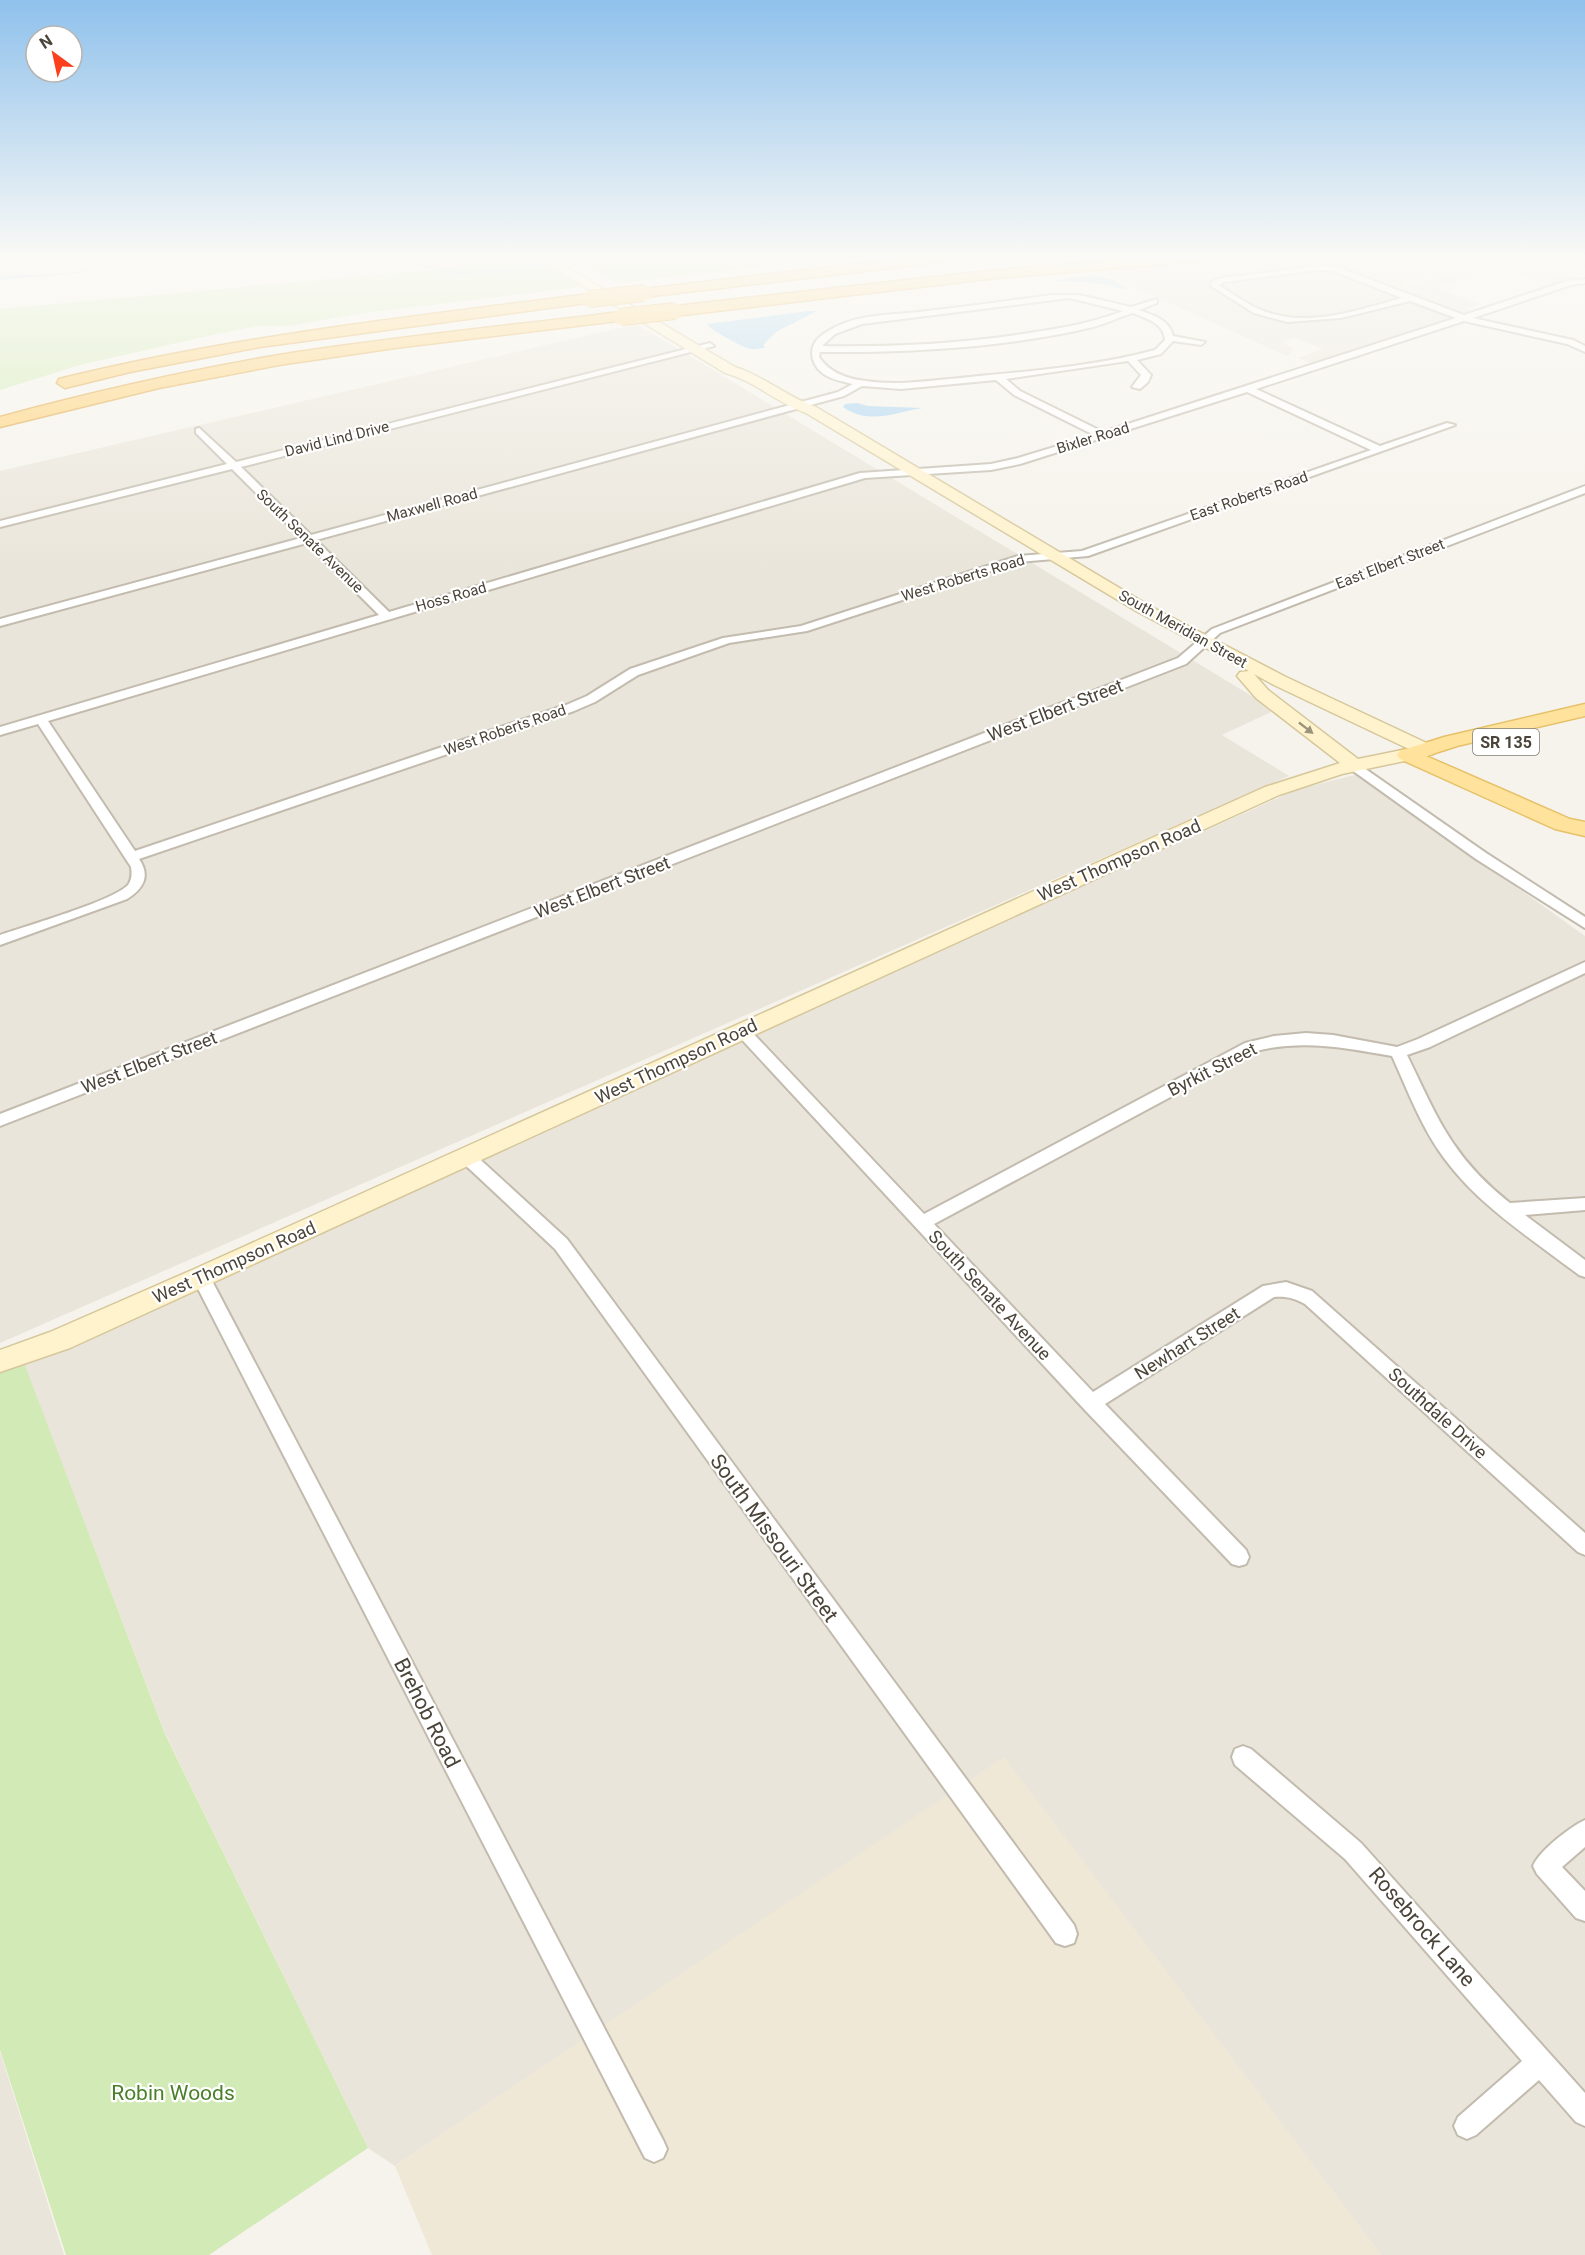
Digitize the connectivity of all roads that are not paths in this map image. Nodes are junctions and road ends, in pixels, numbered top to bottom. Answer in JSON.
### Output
{"nodes":[{"id":1,"x":154,"y":362,"type":"edge"},
{"id":2,"x":270,"y":362,"type":"edge"},
{"id":3,"x":647,"y":362,"type":"edge"},
{"id":4,"x":732,"y":362,"type":"edge"},
{"id":5,"x":818,"y":362,"type":"edge"},
{"id":6,"x":1101,"y":362,"type":"edge"},
{"id":7,"x":1134,"y":362,"type":"edge"},
{"id":8,"x":1331,"y":362,"type":"edge"},
{"id":9,"x":998,"y":377,"type":"junction"},
{"id":10,"x":861,"y":383,"type":"junction"},
{"id":11,"x":1137,"y":387,"type":"dead end"},
{"id":12,"x":46,"y":389,"type":"dead end"},
{"id":13,"x":1248,"y":389,"type":"junction"},
{"id":14,"x":797,"y":406,"type":"junction"},
{"id":15,"x":0,"y":422,"type":"edge"},
{"id":16,"x":1450,"y":425,"type":"dead end"},
{"id":17,"x":199,"y":431,"type":"dead end"},
{"id":18,"x":1102,"y":435,"type":"junction"},
{"id":19,"x":1380,"y":450,"type":"junction"},
{"id":20,"x":232,"y":466,"type":"junction"},
{"id":21,"x":903,"y":472,"type":"junction"},
{"id":22,"x":1585,"y":489,"type":"edge"},
{"id":23,"x":0,"y":524,"type":"edge"},
{"id":24,"x":307,"y":539,"type":"junction"},
{"id":25,"x":1045,"y":557,"type":"junction"},
{"id":26,"x":387,"y":616,"type":"junction"},
{"id":27,"x":0,"y":622,"type":"edge"},
{"id":28,"x":1199,"y":646,"type":"junction"},
{"id":29,"x":1246,"y":676,"type":"junction"},
{"id":30,"x":1585,"y":710,"type":"edge"},
{"id":31,"x":41,"y":719,"type":"junction"},
{"id":32,"x":1585,"y":725,"type":"edge"},
{"id":33,"x":0,"y":731,"type":"edge"},
{"id":34,"x":1417,"y":753,"type":"junction"},
{"id":35,"x":1354,"y":765,"type":"junction"},
{"id":36,"x":1585,"y":820,"type":"edge"},
{"id":37,"x":1585,"y":829,"type":"edge"},
{"id":38,"x":131,"y":856,"type":"junction"},
{"id":39,"x":1585,"y":924,"type":"edge"},
{"id":40,"x":0,"y":940,"type":"edge"},
{"id":41,"x":1585,"y":967,"type":"edge"},
{"id":42,"x":742,"y":1031,"type":"junction"},
{"id":43,"x":1398,"y":1052,"type":"junction"},
{"id":44,"x":0,"y":1120,"type":"edge"},
{"id":45,"x":467,"y":1157,"type":"junction"},
{"id":46,"x":1585,"y":1204,"type":"edge"},
{"id":47,"x":1509,"y":1210,"type":"junction"},
{"id":48,"x":922,"y":1223,"type":"junction"},
{"id":49,"x":1585,"y":1270,"type":"edge"},
{"id":50,"x":201,"y":1277,"type":"junction"},
{"id":51,"x":1286,"y":1289,"type":"joint"},
{"id":52,"x":0,"y":1360,"type":"edge"},
{"id":53,"x":1091,"y":1403,"type":"junction"},
{"id":54,"x":1585,"y":1546,"type":"edge"},
{"id":55,"x":1239,"y":1557,"type":"dead end"},
{"id":56,"x":1243,"y":1757,"type":"dead end"},
{"id":57,"x":1585,"y":1832,"type":"edge"},
{"id":58,"x":1585,"y":1909,"type":"edge"},
{"id":59,"x":1065,"y":1934,"type":"dead end"},
{"id":60,"x":1540,"y":2062,"type":"junction"},
{"id":61,"x":1585,"y":2113,"type":"edge"},
{"id":62,"x":1467,"y":2126,"type":"dead end"},
{"id":63,"x":654,"y":2149,"type":"dead end"}],
"edges":[{"from":1,"to":12,"type":"highway","bridge":true},
{"from":2,"to":15,"type":"highway","bridge":true},
{"from":3,"to":20,"type":"street","name":"David Lind Drive"},
{"from":4,"to":14,"type":"main road","name":"South Meridian Street"},
{"from":5,"to":10,"type":"street"},
{"from":6,"to":9,"type":"street"},
{"from":7,"to":11,"type":"street"},
{"from":8,"to":13,"type":"street","name":"Bixler Road"},
{"from":9,"to":10,"type":"street"},
{"from":9,"to":18,"type":"street"},
{"from":10,"to":14,"type":"street","name":"Maxwell Road"},
{"from":13,"to":18,"type":"street","name":"Bixler Road"},
{"from":13,"to":19,"type":"street"},
{"from":14,"to":21,"type":"main road","name":"South Meridian Street"},
{"from":14,"to":21,"type":"main road","name":"South Meridian Street"},
{"from":14,"to":24,"type":"street","name":"Maxwell Road"},
{"from":16,"to":19,"type":"street","name":"East Roberts Road"},
{"from":17,"to":20,"type":"street","name":"South Senate Avenue"},
{"from":18,"to":21,"type":"street","name":"Bixler Road"},
{"from":19,"to":25,"type":"street","name":"East Roberts Road"},
{"from":20,"to":23,"type":"street","name":"David Lind Drive"},
{"from":20,"to":24,"type":"street","name":"South Senate Avenue"},
{"from":21,"to":25,"type":"main road","name":"South Meridian Street"},
{"from":21,"to":25,"type":"main road","name":"South Meridian Street"},
{"from":21,"to":26,"type":"street","name":"Hoss Road"},
{"from":22,"to":28,"type":"street","name":"East Elbert Street"},
{"from":24,"to":26,"type":"street","name":"South Senate Avenue"},
{"from":24,"to":27,"type":"street","name":"Maxwell Road"},
{"from":25,"to":28,"type":"main road","name":"South Meridian Street"},
{"from":25,"to":38,"type":"street","name":"West Roberts Road"},
{"from":26,"to":31,"type":"street","name":"Hoss Road"},
{"from":28,"to":29,"type":"main road","name":"South Meridian Street"},
{"from":28,"to":34,"type":"main road","name":"South Meridian Street"},
{"from":28,"to":44,"type":"street","name":"West Elbert Street"},
{"from":29,"to":34,"type":"main road","name":"South Meridian Street"},
{"from":29,"to":35,"type":"main road","name":"South Meridian Street","one_way":true},
{"from":30,"to":34,"type":"main road","number":"SR 135"},
{"from":31,"to":33,"type":"street","name":"Hoss Road"},
{"from":31,"to":38,"type":"street"},
{"from":32,"to":34,"type":"main road","number":"SR 135"},
{"from":34,"to":35,"type":"main road","name":"West Thompson Road"},
{"from":34,"to":36,"type":"main road","name":"South Meridian Street","number":"SR 135"},
{"from":34,"to":37,"type":"main road","name":"South Meridian Street"},
{"from":35,"to":39,"type":"street","name":"South Meridian Street"},
{"from":35,"to":42,"type":"main road","name":"West Thompson Road"},
{"from":38,"to":40,"type":"street"},
{"from":41,"to":43,"type":"street"},
{"from":42,"to":45,"type":"main road","name":"West Thompson Road"},
{"from":42,"to":48,"type":"street","name":"South Senate Avenue"},
{"from":43,"to":47,"type":"street"},
{"from":43,"to":48,"type":"street","name":"Byrkit Street"},
{"from":45,"to":50,"type":"main road","name":"West Thompson Road"},
{"from":45,"to":59,"type":"street","name":"South Missouri Street"},
{"from":46,"to":47,"type":"street"},
{"from":47,"to":49,"type":"street"},
{"from":48,"to":53,"type":"street","name":"South Senate Avenue"},
{"from":50,"to":52,"type":"main road","name":"West Thompson Road"},
{"from":50,"to":63,"type":"street","name":"Brehob Road"},
{"from":51,"to":53,"type":"street","name":"Newhart Street"},
{"from":51,"to":54,"type":"street","name":"Southdale Drive"},
{"from":53,"to":55,"type":"street","name":"South Senate Avenue"},
{"from":56,"to":60,"type":"street","name":"Rosebrock Lane"},
{"from":57,"to":58,"type":"street"},
{"from":60,"to":61,"type":"street","name":"Rosebrock Lane"},
{"from":60,"to":62,"type":"street"}]}
